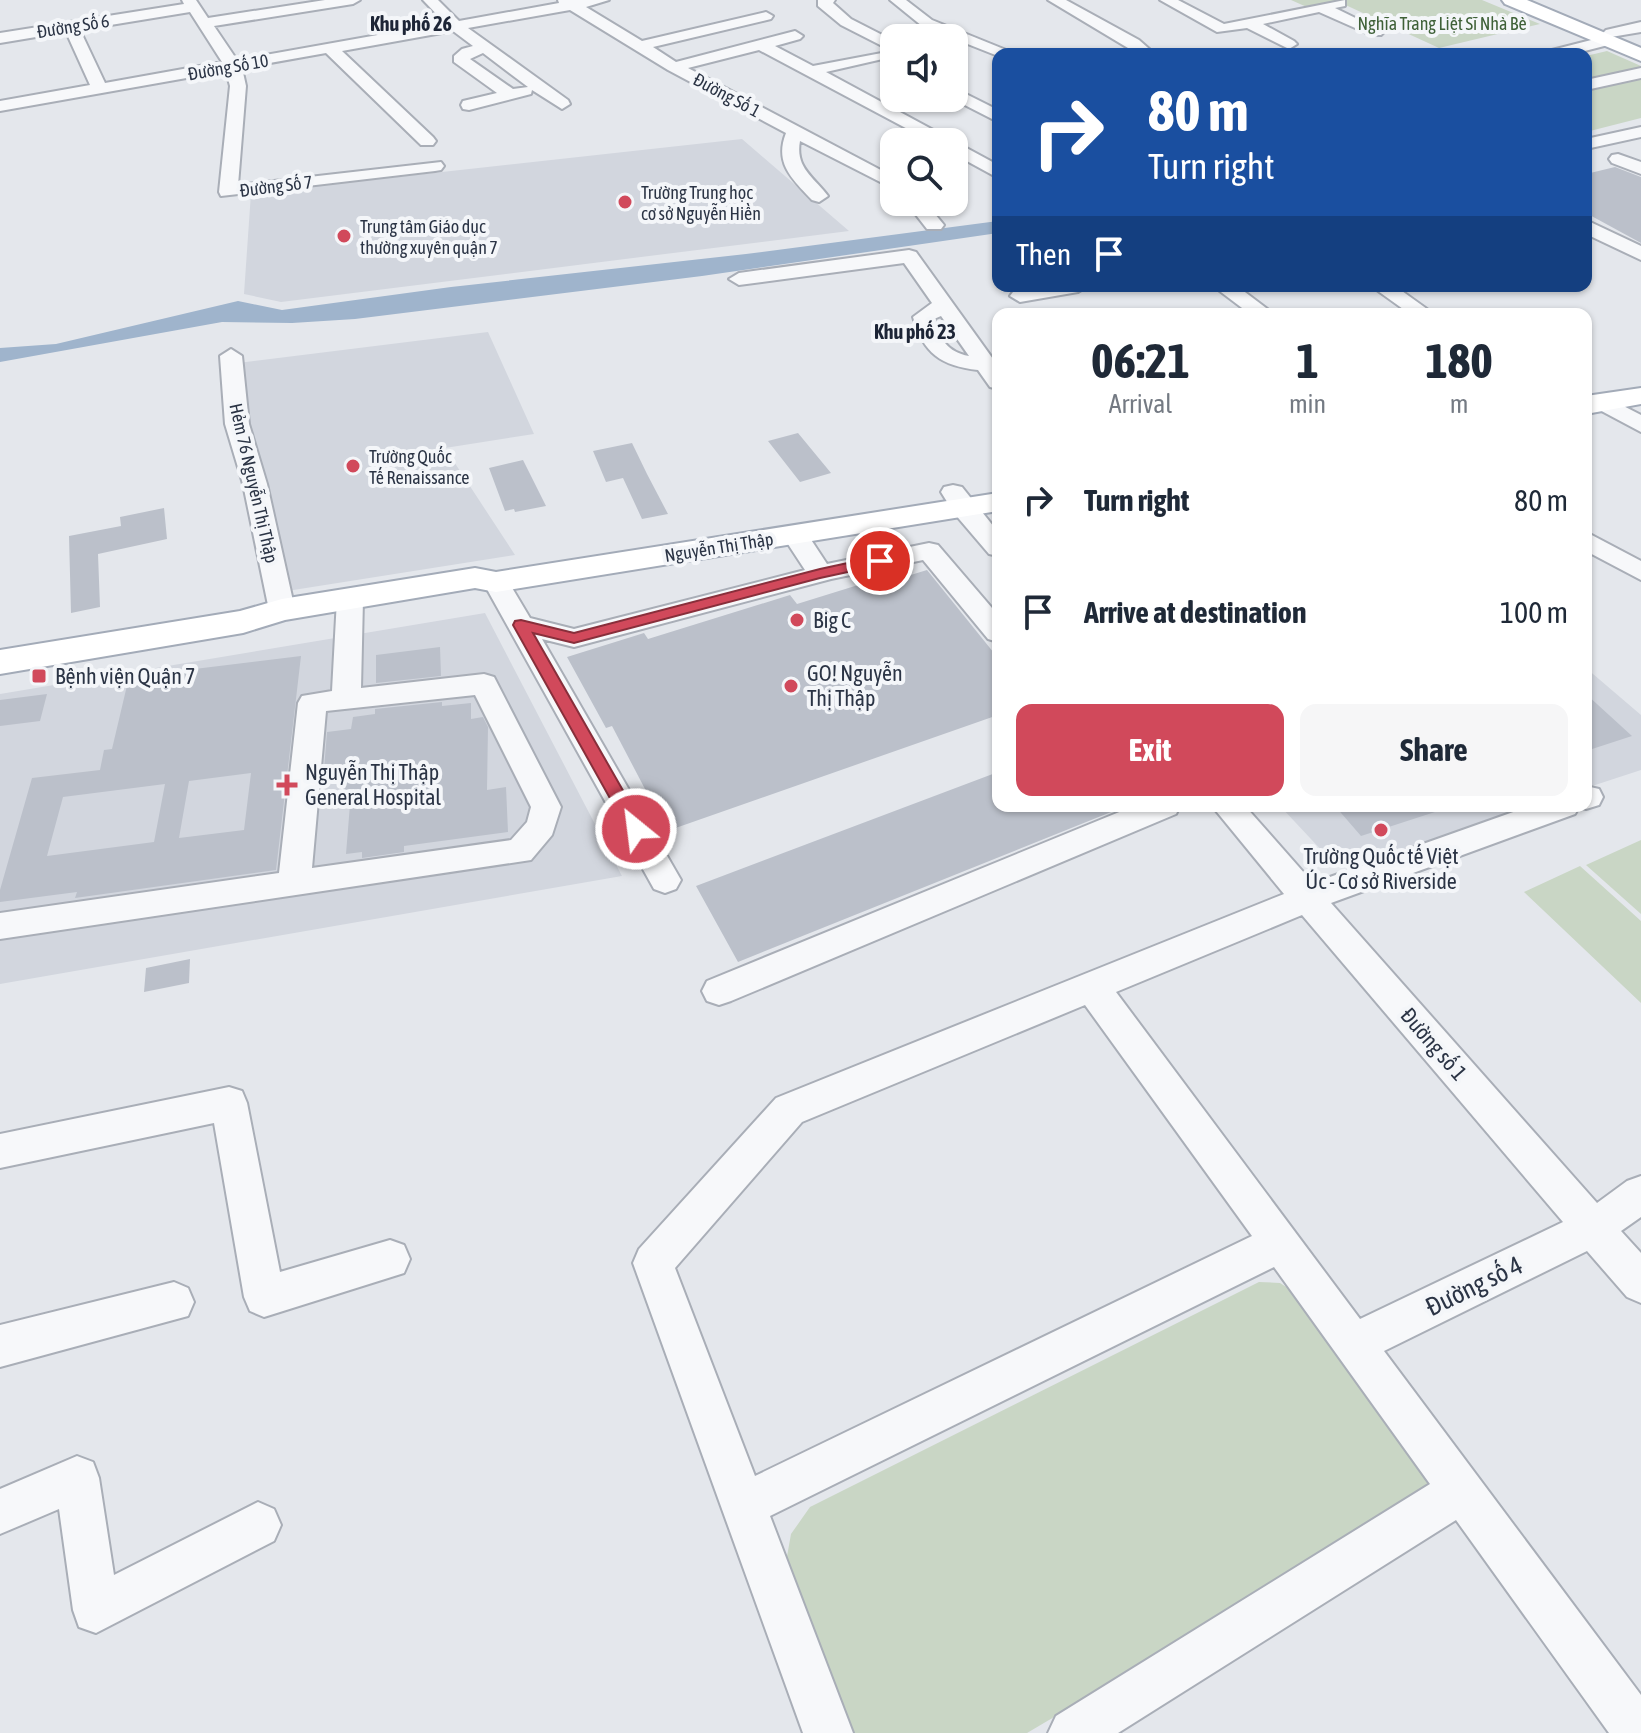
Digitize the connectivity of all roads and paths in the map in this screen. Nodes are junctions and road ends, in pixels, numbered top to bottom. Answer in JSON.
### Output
{"nodes":[{"id":1,"x":353,"y":0,"type":"edge"},
{"id":2,"x":430,"y":0,"type":"edge"},
{"id":3,"x":602,"y":0,"type":"edge"},
{"id":4,"x":828,"y":0,"type":"edge"},
{"id":5,"x":897,"y":0,"type":"edge"},
{"id":6,"x":1055,"y":0,"type":"edge"},
{"id":7,"x":1167,"y":0,"type":"edge"},
{"id":8,"x":1511,"y":0,"type":"edge"},
{"id":9,"x":1533,"y":0,"type":"edge"},
{"id":10,"x":320,"y":2,"type":"edge"},
{"id":11,"x":568,"y":3,"type":"edge"},
{"id":12,"x":1340,"y":3,"type":"dead end"},
{"id":13,"x":192,"y":4,"type":"edge"},
{"id":14,"x":1257,"y":5,"type":"dead end"},
{"id":15,"x":1320,"y":7,"type":"junction"},
{"id":16,"x":766,"y":16,"type":"dead end"},
{"id":17,"x":1280,"y":16,"type":"junction"},
{"id":18,"x":204,"y":23,"type":"junction"},
{"id":19,"x":1249,"y":23,"type":"junction"},
{"id":20,"x":456,"y":26,"type":"junction"},
{"id":21,"x":71,"y":27,"type":"junction"},
{"id":22,"x":1641,"y":27,"type":"edge"},
{"id":23,"x":1376,"y":32,"type":"dead end"},
{"id":24,"x":795,"y":36,"type":"dead end"},
{"id":25,"x":0,"y":38,"type":"edge"},
{"id":26,"x":1289,"y":44,"type":"dead end"},
{"id":27,"x":1628,"y":44,"type":"edge"},
{"id":28,"x":762,"y":45,"type":"junction"},
{"id":29,"x":880,"y":45,"type":"edge"},
{"id":30,"x":639,"y":46,"type":"junction"},
{"id":31,"x":484,"y":48,"type":"junction"},
{"id":32,"x":992,"y":48,"type":"edge"},
{"id":33,"x":1140,"y":48,"type":"edge"},
{"id":34,"x":331,"y":49,"type":"junction"},
{"id":35,"x":1592,"y":49,"type":"edge"},
{"id":36,"x":880,"y":55,"type":"edge"},
{"id":37,"x":233,"y":66,"type":"junction"},
{"id":38,"x":674,"y":67,"type":"junction"},
{"id":39,"x":811,"y":71,"type":"junction"},
{"id":40,"x":1641,"y":73,"type":"edge"},
{"id":41,"x":1592,"y":84,"type":"edge"},
{"id":42,"x":539,"y":87,"type":"junction"},
{"id":43,"x":100,"y":89,"type":"junction"},
{"id":44,"x":511,"y":95,"type":"junction"},
{"id":45,"x":968,"y":101,"type":"edge"},
{"id":46,"x":562,"y":104,"type":"dead end"},
{"id":47,"x":469,"y":105,"type":"dead end"},
{"id":48,"x":0,"y":106,"type":"edge"},
{"id":49,"x":992,"y":114,"type":"edge"},
{"id":50,"x":919,"y":128,"type":"edge"},
{"id":51,"x":795,"y":131,"type":"junction"},
{"id":52,"x":1641,"y":132,"type":"edge"},
{"id":53,"x":427,"y":141,"type":"dead end"},
{"id":54,"x":1592,"y":143,"type":"edge"},
{"id":55,"x":968,"y":155,"type":"edge"},
{"id":56,"x":1618,"y":159,"type":"dead end"},
{"id":57,"x":435,"y":166,"type":"dead end"},
{"id":58,"x":992,"y":169,"type":"edge"},
{"id":59,"x":1641,"y":169,"type":"edge"},
{"id":60,"x":880,"y":177,"type":"edge"},
{"id":61,"x":819,"y":196,"type":"dead end"},
{"id":62,"x":927,"y":216,"type":"edge"},
{"id":63,"x":934,"y":225,"type":"dead end"},
{"id":64,"x":1592,"y":229,"type":"edge"},
{"id":65,"x":1641,"y":254,"type":"edge"},
{"id":66,"x":739,"y":279,"type":"dead end"},
{"id":67,"x":1043,"y":292,"type":"edge"},
{"id":68,"x":1232,"y":292,"type":"edge"},
{"id":69,"x":1390,"y":292,"type":"edge"},
{"id":70,"x":1020,"y":296,"type":"dead end"},
{"id":71,"x":944,"y":305,"type":"junction"},
{"id":72,"x":1255,"y":308,"type":"edge"},
{"id":73,"x":1415,"y":308,"type":"edge"},
{"id":74,"x":231,"y":356,"type":"dead end"},
{"id":75,"x":992,"y":373,"type":"edge"},
{"id":76,"x":1641,"y":381,"type":"edge"},
{"id":77,"x":1641,"y":396,"type":"edge"},
{"id":78,"x":1592,"y":399,"type":"edge"},
{"id":79,"x":1592,"y":399,"type":"edge"},
{"id":80,"x":1592,"y":400,"type":"edge"},
{"id":81,"x":1641,"y":425,"type":"edge"},
{"id":82,"x":992,"y":487,"type":"edge"},
{"id":83,"x":958,"y":500,"type":"junction"},
{"id":84,"x":992,"y":502,"type":"edge"},
{"id":85,"x":795,"y":535,"type":"junction"},
{"id":86,"x":992,"y":541,"type":"edge"},
{"id":87,"x":1592,"y":543,"type":"edge"},
{"id":88,"x":1641,"y":572,"type":"edge"},
{"id":89,"x":820,"y":573,"type":"junction"},
{"id":90,"x":486,"y":580,"type":"junction"},
{"id":91,"x":350,"y":599,"type":"junction"},
{"id":92,"x":282,"y":610,"type":"junction"},
{"id":93,"x":521,"y":625,"type":"junction"},
{"id":94,"x":992,"y":626,"type":"edge"},
{"id":95,"x":0,"y":642,"type":"edge"},
{"id":96,"x":0,"y":662,"type":"edge"},
{"id":97,"x":346,"y":701,"type":"junction"},
{"id":98,"x":1151,"y":812,"type":"edge"},
{"id":99,"x":1232,"y":812,"type":"edge"},
{"id":100,"x":1546,"y":812,"type":"edge"},
{"id":101,"x":665,"y":880,"type":"dead end"},
{"id":102,"x":294,"y":884,"type":"junction"},
{"id":103,"x":1309,"y":898,"type":"junction"},
{"id":104,"x":0,"y":926,"type":"edge"},
{"id":105,"x":1092,"y":987,"type":"junction"},
{"id":106,"x":719,"y":991,"type":"dead end"},
{"id":107,"x":0,"y":1151,"type":"edge"},
{"id":108,"x":1641,"y":1194,"type":"edge"},
{"id":109,"x":1593,"y":1228,"type":"junction"},
{"id":110,"x":1280,"y":1243,"type":"junction"},
{"id":111,"x":390,"y":1259,"type":"dead end"},
{"id":112,"x":1641,"y":1283,"type":"edge"},
{"id":113,"x":174,"y":1302,"type":"dead end"},
{"id":114,"x":1354,"y":1344,"type":"junction"},
{"id":115,"x":0,"y":1346,"type":"edge"},
{"id":116,"x":1462,"y":1490,"type":"junction"},
{"id":117,"x":744,"y":1505,"type":"junction"},
{"id":118,"x":0,"y":1512,"type":"edge"},
{"id":119,"x":258,"y":1525,"type":"dead end"},
{"id":120,"x":828,"y":1733,"type":"edge"},
{"id":121,"x":1073,"y":1733,"type":"edge"},
{"id":122,"x":1639,"y":1733,"type":"edge"}],
"edges":[{"from":1,"to":10,"type":"street"},
{"from":2,"to":20,"type":"street"},
{"from":3,"to":11,"type":"street"},
{"from":4,"to":29,"type":"street"},
{"from":5,"to":32,"type":"street"},
{"from":6,"to":33,"type":"street"},
{"from":7,"to":19,"type":"street"},
{"from":8,"to":27,"type":"main road"},
{"from":9,"to":27,"type":"main road"},
{"from":10,"to":18,"type":"street"},
{"from":11,"to":20,"type":"street"},
{"from":11,"to":30,"type":"street","name":"Đường Số 1"},
{"from":12,"to":15,"type":"street"},
{"from":13,"to":18,"type":"street","name":"Đường Số 7"},
{"from":13,"to":21,"type":"street","name":"Đường Số 6"},
{"from":14,"to":17,"type":"street"},
{"from":15,"to":17,"type":"street"},
{"from":15,"to":23,"type":"street"},
{"from":16,"to":30,"type":"street"},
{"from":17,"to":19,"type":"street"},
{"from":18,"to":37,"type":"street","name":"Đường Số 7"},
{"from":19,"to":26,"type":"street"},
{"from":20,"to":31,"type":"street"},
{"from":20,"to":34,"type":"street","name":"Đường Số 10"},
{"from":21,"to":25,"type":"street","name":"Đường Số 6"},
{"from":21,"to":43,"type":"street"},
{"from":22,"to":27,"type":"street"},
{"from":24,"to":28,"type":"street"},
{"from":27,"to":35,"type":"street"},
{"from":28,"to":38,"type":"street"},
{"from":28,"to":39,"type":"street"},
{"from":30,"to":38,"type":"street","name":"Đường Số 1"},
{"from":31,"to":42,"type":"street"},
{"from":31,"to":44,"type":"street"},
{"from":34,"to":37,"type":"street","name":"Đường Số 10"},
{"from":34,"to":53,"type":"street"},
{"from":36,"to":39,"type":"street"},
{"from":37,"to":43,"type":"street","name":"Đường Số 10"},
{"from":37,"to":57,"type":"street","name":"Đường Số 7"},
{"from":38,"to":51,"type":"street","name":"Đường Số 1"},
{"from":39,"to":50,"type":"street"},
{"from":40,"to":41,"type":"street"},
{"from":42,"to":44,"type":"street"},
{"from":42,"to":46,"type":"street"},
{"from":43,"to":48,"type":"street","name":"Đường Số 10"},
{"from":44,"to":47,"type":"street"},
{"from":45,"to":49,"type":"street"},
{"from":51,"to":60,"type":"street","name":"Đường Số 1"},
{"from":51,"to":61,"type":"street"},
{"from":52,"to":54,"type":"street"},
{"from":55,"to":58,"type":"street"},
{"from":56,"to":59,"type":"street"},
{"from":62,"to":63,"type":"street"},
{"from":64,"to":65,"type":"street"},
{"from":66,"to":71,"type":"street"},
{"from":67,"to":70,"type":"street"},
{"from":68,"to":72,"type":"street"},
{"from":69,"to":73,"type":"street"},
{"from":71,"to":75,"type":"street"},
{"from":71,"to":75,"type":"street"},
{"from":74,"to":92,"type":"street","name":"Hẻm 76 Nguyễn Thị Thập"},
{"from":76,"to":78,"type":"main road"},
{"from":77,"to":79,"type":"main road"},
{"from":80,"to":81,"type":"street"},
{"from":82,"to":83,"type":"main road","name":"Nguyễn Thị Thập"},
{"from":83,"to":84,"type":"main road","name":"Nguyễn Thị Thập"},
{"from":83,"to":85,"type":"main road","name":"Nguyễn Thị Thập"},
{"from":83,"to":86,"type":"street"},
{"from":83,"to":90,"type":"main road","name":"Nguyễn Thị Thập"},
{"from":85,"to":89,"type":"street"},
{"from":85,"to":90,"type":"main road","name":"Nguyễn Thị Thập"},
{"from":87,"to":88,"type":"street"},
{"from":89,"to":93,"type":"street"},
{"from":89,"to":94,"type":"street"},
{"from":90,"to":91,"type":"main road","name":"Nguyễn Thị Thập"},
{"from":90,"to":93,"type":"street"},
{"from":91,"to":92,"type":"main road","name":"Nguyễn Thị Thập"},
{"from":91,"to":97,"type":"street"},
{"from":92,"to":95,"type":"main road","name":"Nguyễn Thị Thập"},
{"from":92,"to":96,"type":"main road","name":"Nguyễn Thị Thập"},
{"from":93,"to":101,"type":"street"},
{"from":97,"to":102,"type":"street"},
{"from":97,"to":102,"type":"street"},
{"from":98,"to":106,"type":"street"},
{"from":99,"to":103,"type":"street","name":"Đường số 1"},
{"from":100,"to":103,"type":"street"},
{"from":102,"to":104,"type":"street"},
{"from":103,"to":105,"type":"street"},
{"from":103,"to":109,"type":"street","name":"Đường số 1"},
{"from":105,"to":110,"type":"street"},
{"from":105,"to":117,"type":"street"},
{"from":107,"to":111,"type":"street"},
{"from":108,"to":109,"type":"street","name":"Đường số 4"},
{"from":109,"to":112,"type":"street","name":"Đường số 1"},
{"from":109,"to":114,"type":"street","name":"Đường số 4"},
{"from":110,"to":114,"type":"street"},
{"from":110,"to":117,"type":"street"},
{"from":113,"to":115,"type":"street"},
{"from":114,"to":116,"type":"street"},
{"from":116,"to":121,"type":"street"},
{"from":116,"to":122,"type":"street"},
{"from":117,"to":120,"type":"street"},
{"from":118,"to":119,"type":"street"}]}
